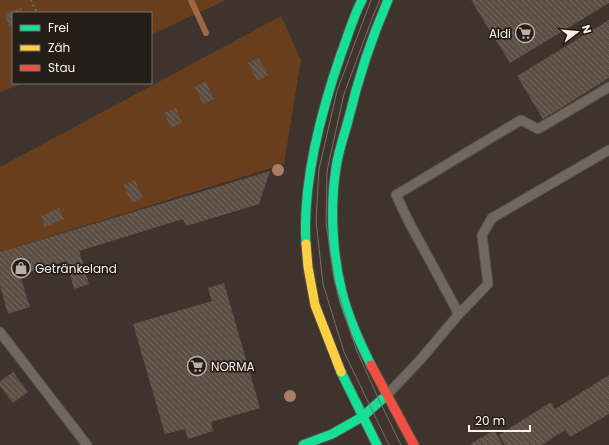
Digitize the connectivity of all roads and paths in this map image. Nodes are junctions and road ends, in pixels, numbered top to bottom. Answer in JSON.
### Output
{"nodes":[{"id":1,"x":32,"y":0,"type":"edge"},
{"id":2,"x":362,"y":0,"type":"edge"},
{"id":3,"x":388,"y":0,"type":"edge"},
{"id":4,"x":37,"y":12,"type":"edge"},
{"id":5,"x":609,"y":87,"type":"edge"},
{"id":6,"x":609,"y":150,"type":"edge"},
{"id":7,"x":459,"y":314,"type":"junction"},
{"id":8,"x":0,"y":332,"type":"edge"},
{"id":9,"x":388,"y":395,"type":"junction"},
{"id":10,"x":362,"y":416,"type":"junction"},
{"id":11,"x":87,"y":445,"type":"edge"},
{"id":12,"x":303,"y":445,"type":"edge"},
{"id":13,"x":377,"y":445,"type":"edge"},
{"id":14,"x":414,"y":445,"type":"edge"}],
"edges":[{"from":1,"to":4,"type":"path"},
{"from":2,"to":10,"type":"street"},
{"from":3,"to":9,"type":"street"},
{"from":5,"to":7,"type":"lane"},
{"from":6,"to":7,"type":"lane"},
{"from":7,"to":9,"type":"lane"},
{"from":8,"to":11,"type":"lane"},
{"from":9,"to":10,"type":"street"},
{"from":9,"to":14,"type":"street"},
{"from":10,"to":12,"type":"street"},
{"from":10,"to":13,"type":"street"}]}
